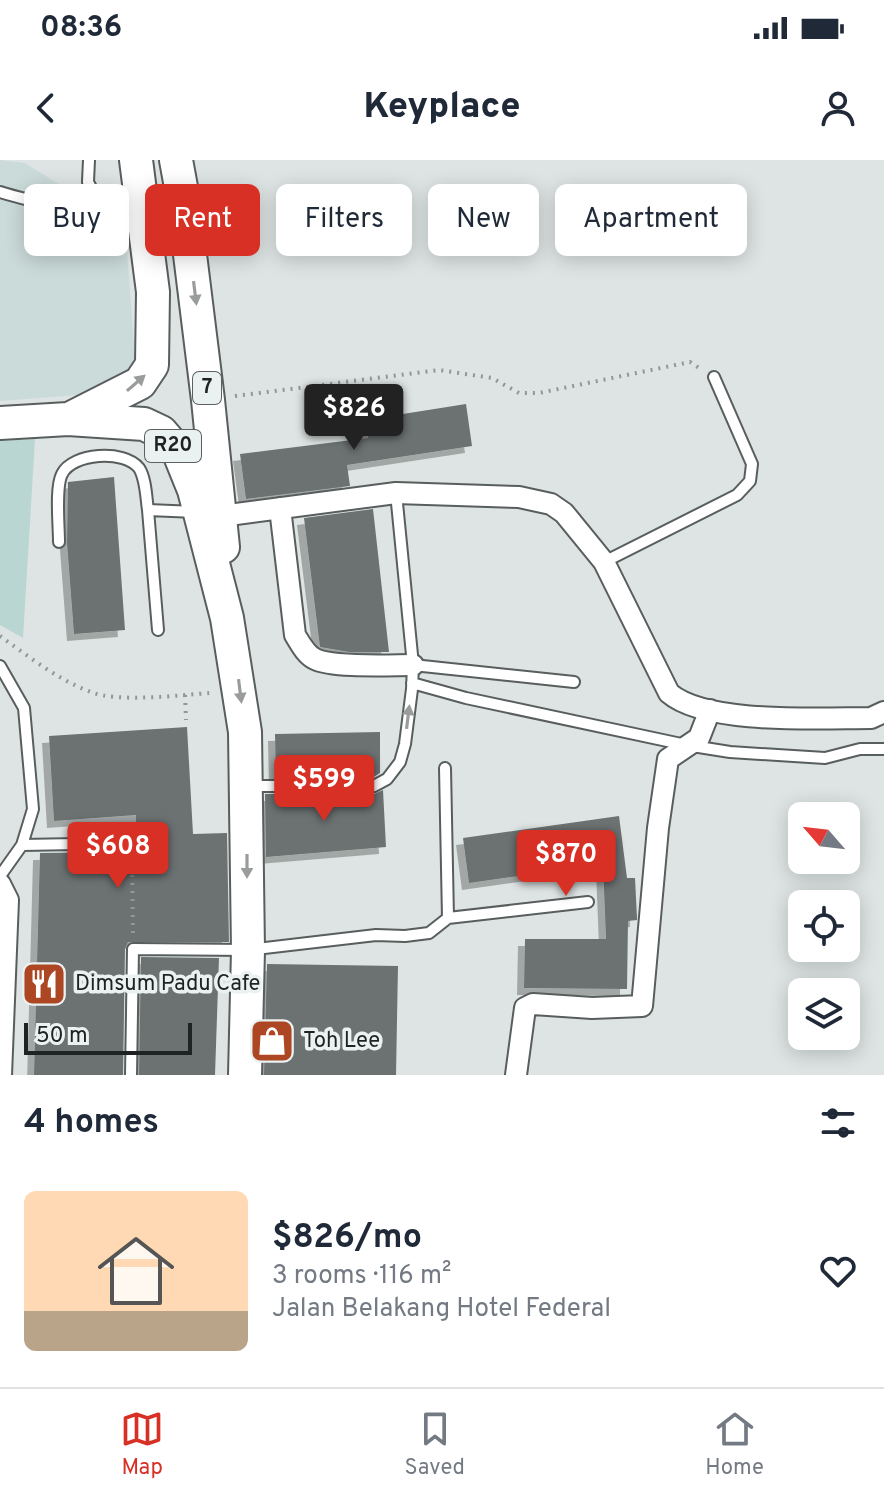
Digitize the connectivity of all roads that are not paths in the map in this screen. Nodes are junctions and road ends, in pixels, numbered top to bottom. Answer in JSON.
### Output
{"nodes":[{"id":1,"x":89,"y":160,"type":"edge"},
{"id":2,"x":136,"y":160,"type":"edge"},
{"id":3,"x":176,"y":160,"type":"edge"},
{"id":4,"x":89,"y":184,"type":"edge"},
{"id":5,"x":0,"y":192,"type":"edge"},
{"id":6,"x":24,"y":200,"type":"edge"},
{"id":7,"x":129,"y":222,"type":"edge"},
{"id":8,"x":145,"y":228,"type":"joint"},
{"id":9,"x":148,"y":256,"type":"edge"},
{"id":10,"x":714,"y":377,"type":"road end"},
{"id":11,"x":68,"y":419,"type":"junction"},
{"id":12,"x":0,"y":423,"type":"edge"},
{"id":13,"x":396,"y":493,"type":"junction"},
{"id":14,"x":280,"y":508,"type":"junction"},
{"id":15,"x":148,"y":510,"type":"junction"},
{"id":16,"x":209,"y":514,"type":"junction"},
{"id":17,"x":59,"y":542,"type":"dead end"},
{"id":18,"x":604,"y":562,"type":"junction"},
{"id":19,"x":158,"y":630,"type":"dead end"},
{"id":20,"x":0,"y":666,"type":"edge"},
{"id":21,"x":412,"y":679,"type":"junction"},
{"id":22,"x":574,"y":682,"type":"dead end"},
{"id":23,"x":710,"y":710,"type":"junction"},
{"id":24,"x":884,"y":712,"type":"edge"},
{"id":25,"x":686,"y":745,"type":"junction"},
{"id":26,"x":884,"y":749,"type":"edge"},
{"id":27,"x":445,"y":768,"type":"dead end"},
{"id":28,"x":247,"y":786,"type":"junction"},
{"id":29,"x":132,"y":843,"type":"road end"},
{"id":30,"x":22,"y":845,"type":"junction"},
{"id":31,"x":0,"y":876,"type":"edge"},
{"id":32,"x":0,"y":884,"type":"edge"},
{"id":33,"x":588,"y":902,"type":"dead end"},
{"id":34,"x":448,"y":918,"type":"junction"},
{"id":35,"x":248,"y":950,"type":"junction"},
{"id":36,"x":2,"y":1007,"type":"edge"},
{"id":37,"x":1,"y":1075,"type":"edge"},
{"id":38,"x":131,"y":1075,"type":"edge"},
{"id":39,"x":245,"y":1075,"type":"edge"},
{"id":40,"x":516,"y":1075,"type":"edge"}],
"edges":[{"from":1,"to":4,"type":"lane"},
{"from":2,"to":8,"type":"main road"},
{"from":3,"to":16,"type":"main road","number":"7","one_way":true},
{"from":5,"to":6,"type":"lane"},
{"from":7,"to":8,"type":"lane"},
{"from":11,"to":9,"type":"main road","one_way":true},
{"from":10,"to":18,"type":"lane"},
{"from":11,"to":12,"type":"main road","number":"R20"},
{"from":11,"to":16,"type":"main road","number":"R20"},
{"from":13,"to":14,"type":"street"},
{"from":13,"to":18,"type":"street"},
{"from":13,"to":21,"type":"lane"},
{"from":14,"to":16,"type":"street"},
{"from":14,"to":21,"type":"street"},
{"from":15,"to":16,"type":"lane"},
{"from":15,"to":17,"type":"lane"},
{"from":15,"to":19,"type":"lane"},
{"from":16,"to":28,"type":"main road","number":"R20","one_way":true},
{"from":18,"to":23,"type":"street"},
{"from":20,"to":30,"type":"lane"},
{"from":21,"to":22,"type":"lane"},
{"from":21,"to":25,"type":"lane"},
{"from":28,"to":21,"type":"lane","one_way":true},
{"from":23,"to":24,"type":"street"},
{"from":23,"to":25,"type":"street"},
{"from":25,"to":26,"type":"lane"},
{"from":25,"to":40,"type":"street"},
{"from":27,"to":34,"type":"lane"},
{"from":28,"to":35,"type":"main road","one_way":true},
{"from":29,"to":30,"type":"lane"},
{"from":30,"to":31,"type":"lane"},
{"from":32,"to":36,"type":"street"},
{"from":33,"to":34,"type":"lane"},
{"from":34,"to":35,"type":"lane"},
{"from":35,"to":38,"type":"lane"},
{"from":35,"to":39,"type":"main road"},
{"from":36,"to":37,"type":"street"}]}
